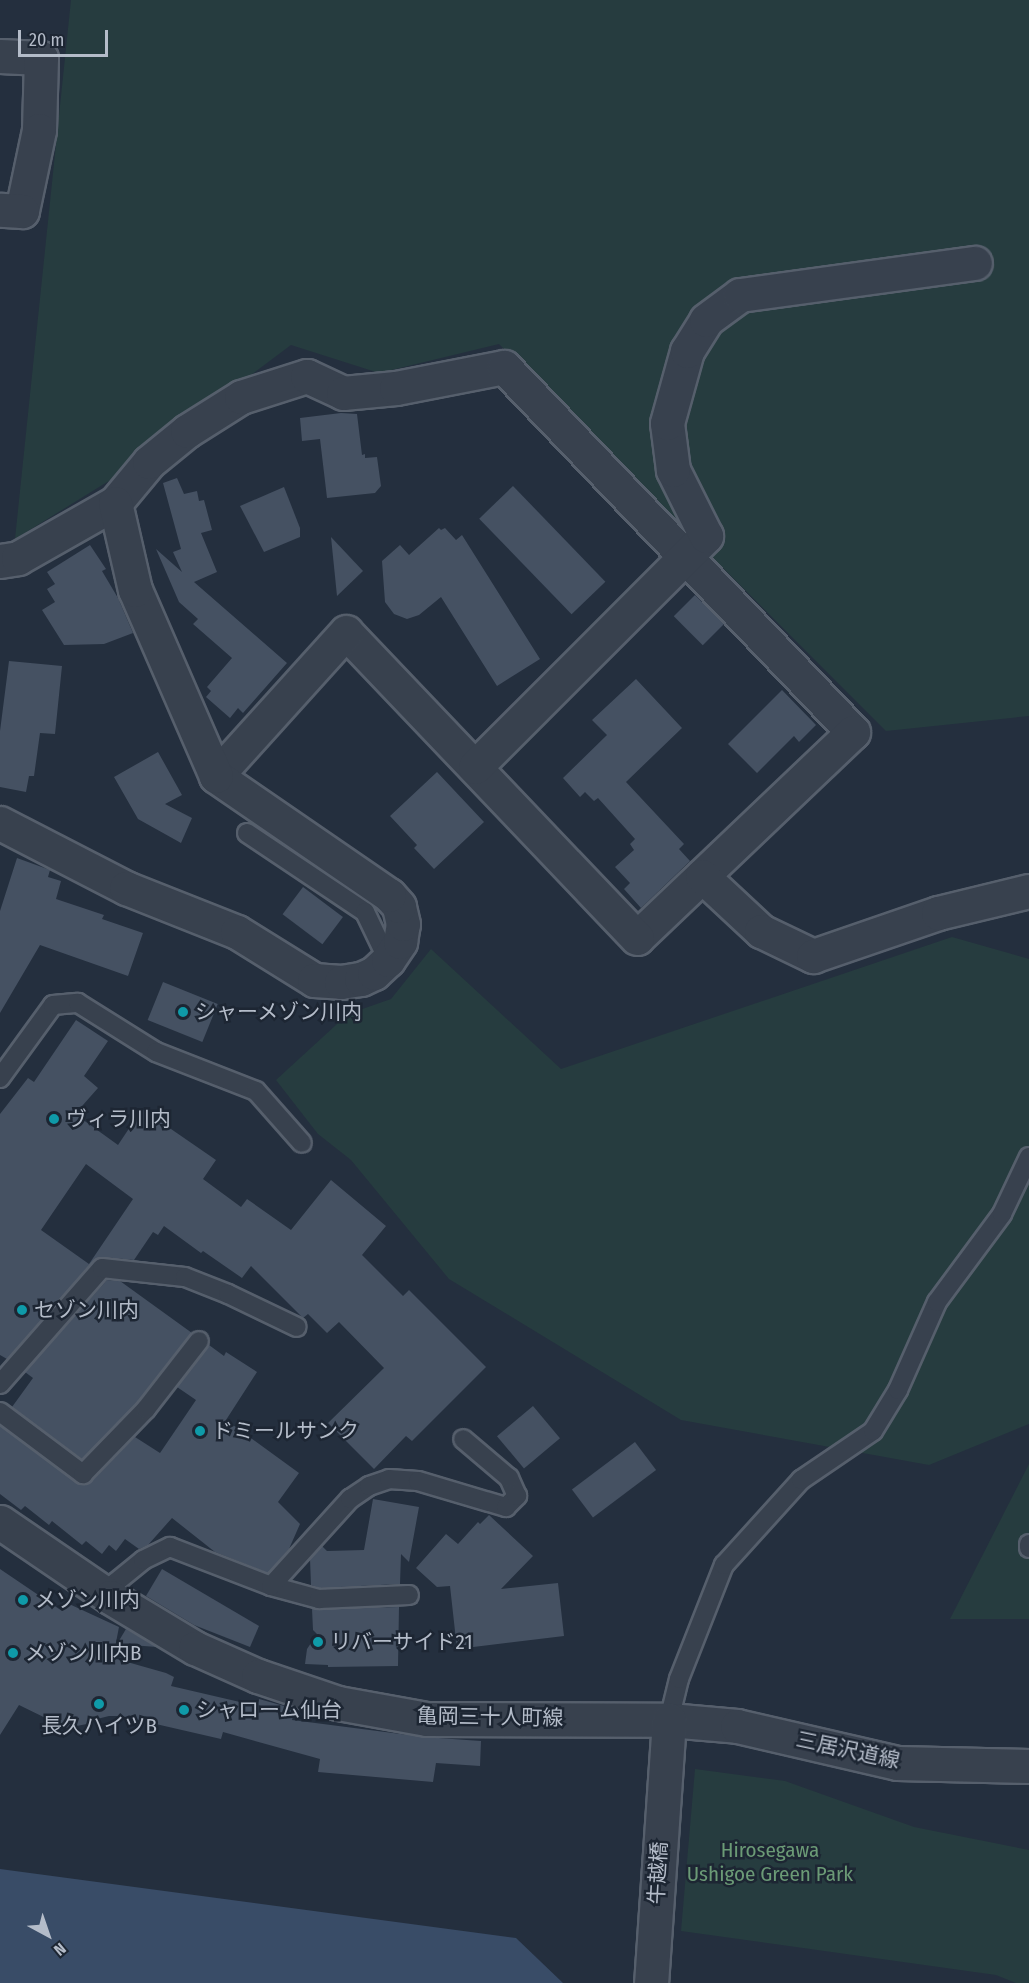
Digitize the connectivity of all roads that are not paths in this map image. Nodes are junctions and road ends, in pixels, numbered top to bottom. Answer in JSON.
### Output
{"nodes":[{"id":1,"x":0,"y":56,"type":"edge"},
{"id":2,"x":0,"y":210,"type":"edge"},
{"id":3,"x":975,"y":263,"type":"dead end"},
{"id":4,"x":115,"y":503,"type":"junction"},
{"id":5,"x":686,"y":554,"type":"junction"},
{"id":6,"x":0,"y":561,"type":"edge"},
{"id":7,"x":475,"y":767,"type":"junction"},
{"id":8,"x":216,"y":776,"type":"junction"},
{"id":9,"x":0,"y":823,"type":"edge"},
{"id":10,"x":247,"y":833,"type":"dead end"},
{"id":11,"x":702,"y":876,"type":"junction"},
{"id":12,"x":1029,"y":891,"type":"edge"},
{"id":13,"x":388,"y":960,"type":"junction"},
{"id":14,"x":0,"y":1078,"type":"edge"},
{"id":15,"x":302,"y":1143,"type":"dead end"},
{"id":16,"x":1029,"y":1157,"type":"edge"},
{"id":17,"x":297,"y":1327,"type":"dead end"},
{"id":18,"x":199,"y":1341,"type":"dead end"},
{"id":19,"x":0,"y":1384,"type":"edge"},
{"id":20,"x":0,"y":1412,"type":"edge"},
{"id":21,"x":463,"y":1438,"type":"dead end"},
{"id":22,"x":0,"y":1522,"type":"edge"},
{"id":23,"x":271,"y":1586,"type":"junction"},
{"id":24,"x":409,"y":1595,"type":"dead end"},
{"id":25,"x":110,"y":1597,"type":"junction"},
{"id":26,"x":669,"y":1720,"type":"junction"},
{"id":27,"x":1029,"y":1766,"type":"edge"},
{"id":28,"x":651,"y":1983,"type":"edge"}],
"edges":[{"from":1,"to":2,"type":"street"},
{"from":3,"to":5,"type":"street"},
{"from":4,"to":5,"type":"street"},
{"from":4,"to":6,"type":"street"},
{"from":4,"to":8,"type":"street"},
{"from":5,"to":7,"type":"street"},
{"from":5,"to":11,"type":"street"},
{"from":7,"to":8,"type":"street"},
{"from":7,"to":11,"type":"street"},
{"from":8,"to":13,"type":"street"},
{"from":9,"to":13,"type":"street"},
{"from":10,"to":13,"type":"lane"},
{"from":11,"to":12,"type":"street"},
{"from":14,"to":15,"type":"lane"},
{"from":16,"to":26,"type":"lane"},
{"from":17,"to":19,"type":"lane"},
{"from":18,"to":20,"type":"lane"},
{"from":21,"to":23,"type":"lane"},
{"from":22,"to":25,"type":"street","name":"亀岡三十人町線"},
{"from":23,"to":24,"type":"lane"},
{"from":23,"to":25,"type":"lane"},
{"from":25,"to":26,"type":"street","name":"亀岡三十人町線"},
{"from":26,"to":27,"type":"street","name":"三居沢道線"},
{"from":26,"to":28,"type":"street","name":"牛越橋"}]}
